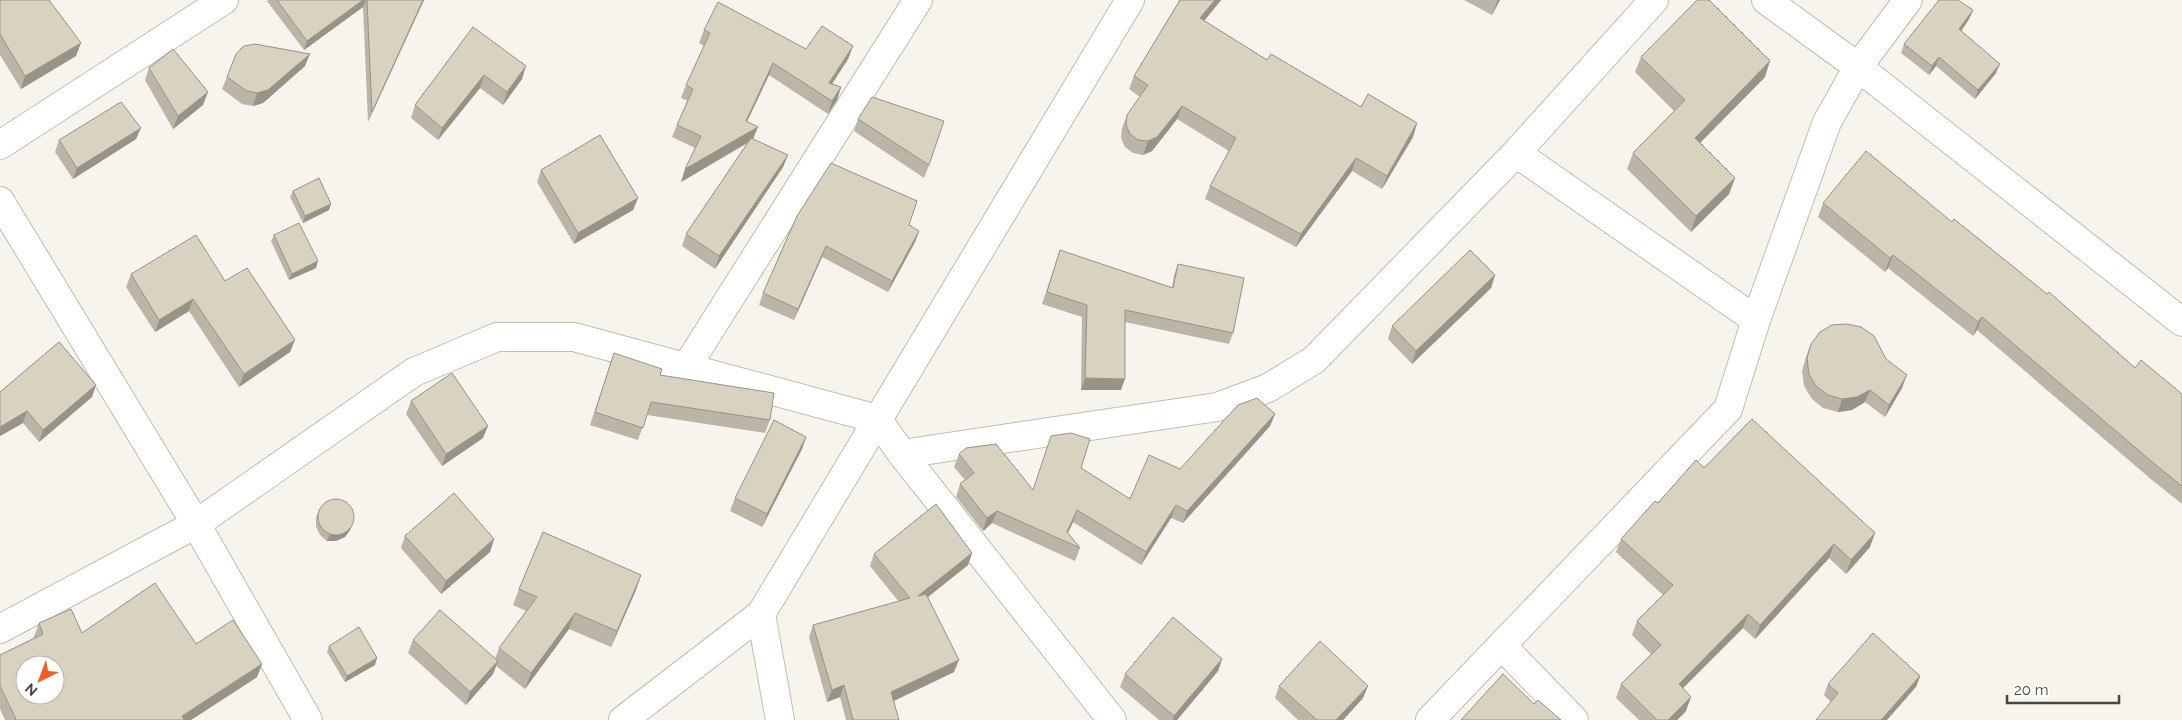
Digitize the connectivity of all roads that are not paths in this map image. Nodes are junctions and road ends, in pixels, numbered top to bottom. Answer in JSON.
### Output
{"nodes":[{"id":1,"x":224,"y":0,"type":"edge"},
{"id":2,"x":918,"y":0,"type":"edge"},
{"id":3,"x":1130,"y":0,"type":"edge"},
{"id":4,"x":1654,"y":0,"type":"edge"},
{"id":5,"x":1766,"y":0,"type":"edge"},
{"id":6,"x":1908,"y":0,"type":"edge"},
{"id":7,"x":1858,"y":67,"type":"junction"},
{"id":8,"x":0,"y":145,"type":"edge"},
{"id":9,"x":1516,"y":153,"type":"junction"},
{"id":10,"x":0,"y":202,"type":"edge"},
{"id":11,"x":1756,"y":320,"type":"junction"},
{"id":12,"x":2182,"y":322,"type":"edge"},
{"id":13,"x":687,"y":366,"type":"junction"},
{"id":14,"x":877,"y":419,"type":"junction"},
{"id":15,"x":902,"y":454,"type":"junction"},
{"id":16,"x":196,"y":524,"type":"junction"},
{"id":17,"x":762,"y":614,"type":"junction"},
{"id":18,"x":0,"y":629,"type":"edge"},
{"id":19,"x":1502,"y":646,"type":"junction"},
{"id":20,"x":308,"y":720,"type":"edge"},
{"id":21,"x":623,"y":720,"type":"edge"},
{"id":22,"x":780,"y":720,"type":"edge"},
{"id":23,"x":1112,"y":720,"type":"edge"},
{"id":24,"x":1430,"y":720,"type":"edge"},
{"id":25,"x":1574,"y":720,"type":"edge"}],
"edges":[{"from":1,"to":8,"type":"street"},
{"from":2,"to":13,"type":"street"},
{"from":3,"to":14,"type":"street"},
{"from":4,"to":9,"type":"street"},
{"from":5,"to":7,"type":"street"},
{"from":6,"to":7,"type":"street"},
{"from":7,"to":11,"type":"street"},
{"from":7,"to":12,"type":"street"},
{"from":9,"to":11,"type":"street"},
{"from":9,"to":15,"type":"street"},
{"from":10,"to":16,"type":"street"},
{"from":11,"to":19,"type":"street"},
{"from":13,"to":14,"type":"street"},
{"from":13,"to":16,"type":"street"},
{"from":14,"to":15,"type":"street"},
{"from":14,"to":17,"type":"street"},
{"from":15,"to":23,"type":"street"},
{"from":16,"to":18,"type":"street"},
{"from":16,"to":20,"type":"street"},
{"from":17,"to":21,"type":"street"},
{"from":17,"to":22,"type":"street"},
{"from":19,"to":24,"type":"street"},
{"from":19,"to":25,"type":"street"}]}
